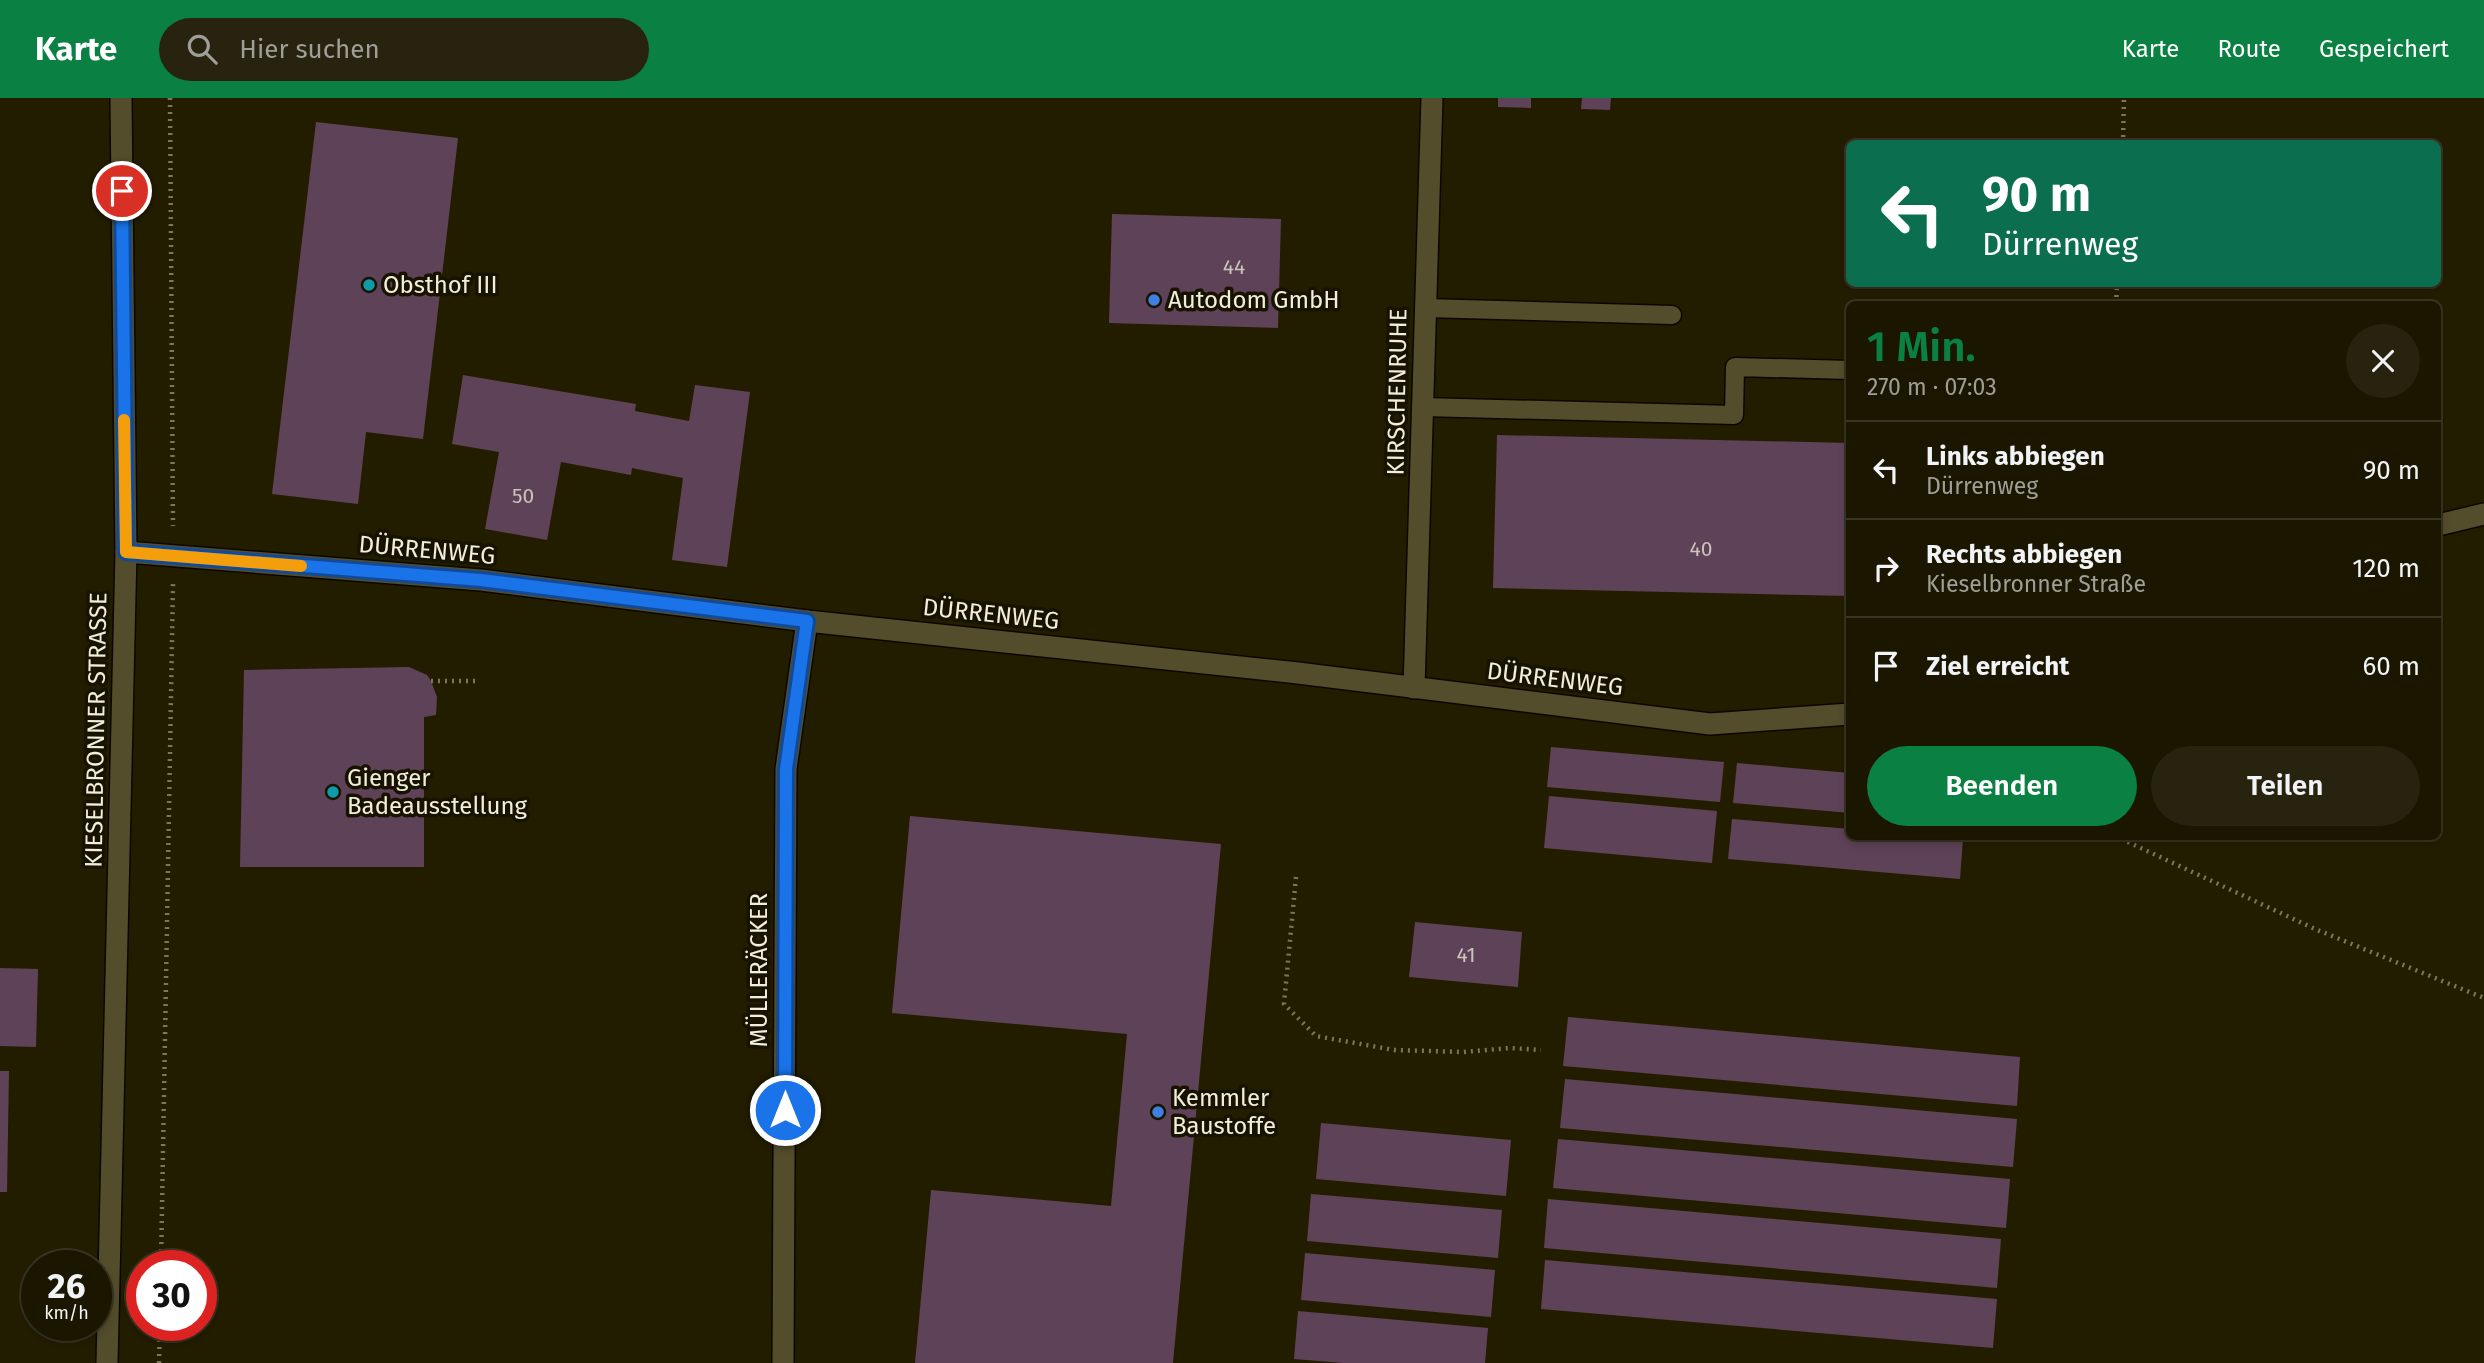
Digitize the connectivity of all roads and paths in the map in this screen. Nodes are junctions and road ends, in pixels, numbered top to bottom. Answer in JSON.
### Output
{"nodes":[{"id":1,"x":121,"y":98,"type":"edge"},
{"id":2,"x":170,"y":98,"type":"edge"},
{"id":3,"x":1432,"y":98,"type":"edge"},
{"id":4,"x":2124,"y":98,"type":"edge"},
{"id":5,"x":2123,"y":140,"type":"edge"},
{"id":6,"x":1425,"y":309,"type":"junction"},
{"id":7,"x":1671,"y":314,"type":"dead end"},
{"id":8,"x":1846,"y":370,"type":"edge"},
{"id":9,"x":1423,"y":407,"type":"junction"},
{"id":10,"x":2484,"y":514,"type":"edge"},
{"id":11,"x":2441,"y":524,"type":"edge"},
{"id":12,"x":126,"y":552,"type":"junction"},
{"id":13,"x":173,"y":556,"type":"junction"},
{"id":14,"x":807,"y":621,"type":"junction"},
{"id":15,"x":431,"y":681,"type":"dead end"},
{"id":16,"x":479,"y":681,"type":"dead end"},
{"id":17,"x":1414,"y":688,"type":"junction"},
{"id":18,"x":1846,"y":714,"type":"edge"},
{"id":19,"x":2124,"y":840,"type":"edge"},
{"id":20,"x":1296,"y":877,"type":"dead end"},
{"id":21,"x":2484,"y":998,"type":"edge"},
{"id":22,"x":1541,"y":1050,"type":"dead end"},
{"id":23,"x":161,"y":1250,"type":"edge"},
{"id":24,"x":160,"y":1341,"type":"edge"},
{"id":25,"x":107,"y":1363,"type":"edge"},
{"id":26,"x":159,"y":1363,"type":"edge"},
{"id":27,"x":783,"y":1363,"type":"edge"}],
"edges":[{"from":1,"to":12,"type":"street","name":"KIESELBRONNER STRASSE"},
{"from":2,"to":13,"type":"path"},
{"from":3,"to":6,"type":"street","name":"KIRSCHENRUHE"},
{"from":4,"to":5,"type":"path"},
{"from":6,"to":7,"type":"lane"},
{"from":6,"to":9,"type":"street","name":"KIRSCHENRUHE"},
{"from":8,"to":9,"type":"lane"},
{"from":9,"to":17,"type":"street","name":"KIRSCHENRUHE"},
{"from":10,"to":11,"type":"street"},
{"from":12,"to":13,"type":"street","name":"DÜRRENWEG"},
{"from":12,"to":25,"type":"street","name":"KIESELBRONNER STRASSE"},
{"from":13,"to":14,"type":"street","name":"DÜRRENWEG"},
{"from":13,"to":23,"type":"path"},
{"from":14,"to":17,"type":"street","name":"DÜRRENWEG"},
{"from":14,"to":27,"type":"street","name":"MÜLLERÄCKER"},
{"from":15,"to":16,"type":"path"},
{"from":17,"to":18,"type":"street","name":"DÜRRENWEG"},
{"from":19,"to":21,"type":"path"},
{"from":20,"to":22,"type":"path"},
{"from":24,"to":26,"type":"path"}]}
